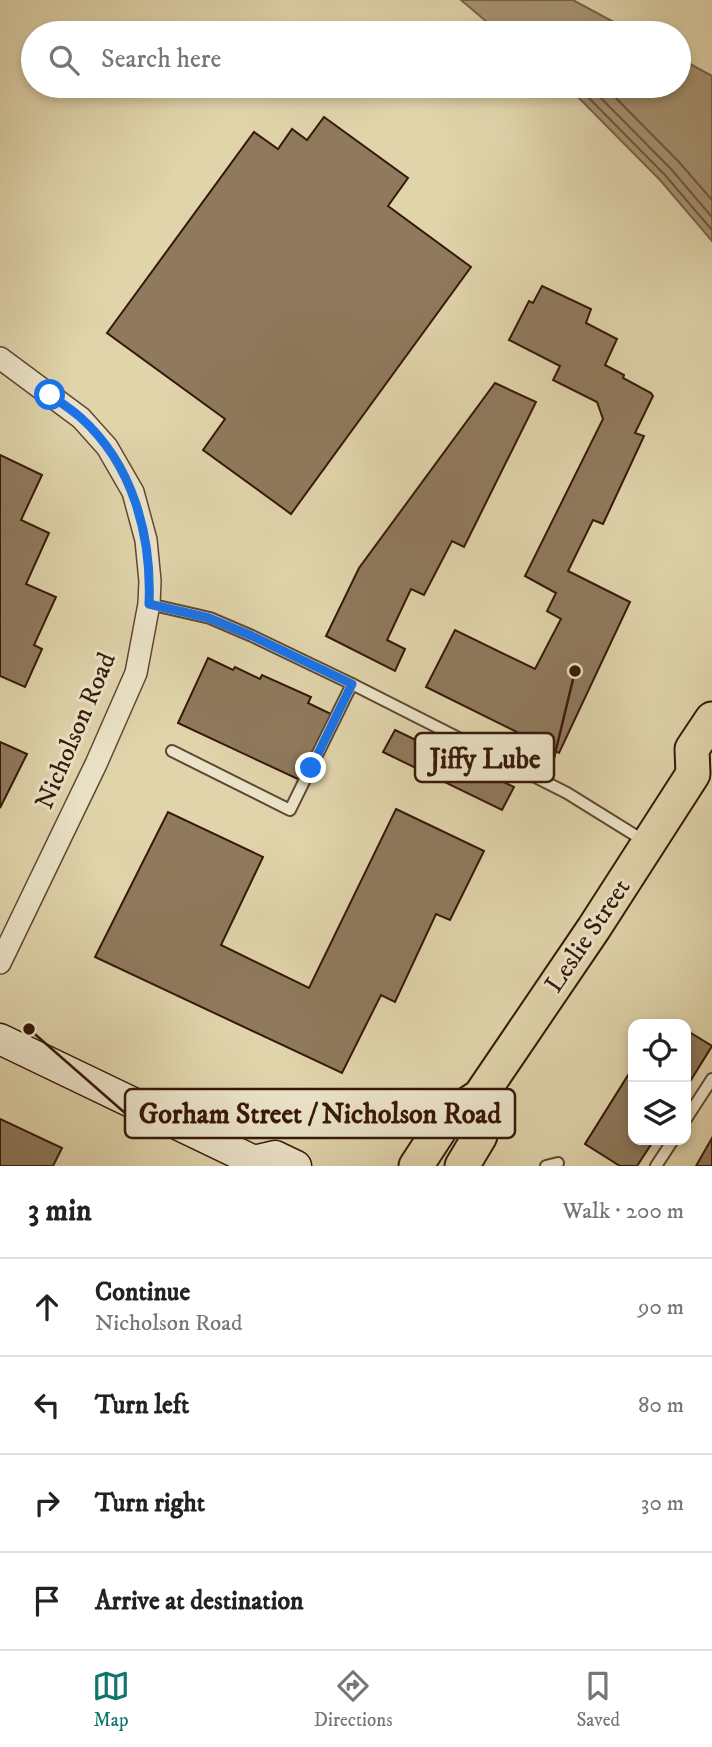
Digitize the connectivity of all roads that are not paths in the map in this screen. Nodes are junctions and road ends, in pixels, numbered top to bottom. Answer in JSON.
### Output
{"nodes":[{"id":1,"x":0,"y":358,"type":"edge"},
{"id":2,"x":149,"y":604,"type":"junction"},
{"id":3,"x":352,"y":684,"type":"junction"},
{"id":4,"x":712,"y":719,"type":"edge"},
{"id":5,"x":172,"y":751,"type":"dead end"},
{"id":6,"x":702,"y":770,"type":"edge"},
{"id":7,"x":649,"y":844,"type":"junction"},
{"id":8,"x":0,"y":963,"type":"edge"},
{"id":9,"x":0,"y":1039,"type":"edge"},
{"id":10,"x":712,"y":1079,"type":"edge"},
{"id":11,"x":480,"y":1096,"type":"junction"},
{"id":12,"x":691,"y":1111,"type":"edge"},
{"id":13,"x":670,"y":1145,"type":"edge"},
{"id":14,"x":256,"y":1163,"type":"edge"},
{"id":15,"x":296,"y":1166,"type":"edge"},
{"id":16,"x":416,"y":1166,"type":"edge"},
{"id":17,"x":462,"y":1166,"type":"edge"},
{"id":18,"x":656,"y":1166,"type":"edge"}],
"edges":[{"from":1,"to":2,"type":"street","name":"Nicholson Road"},
{"from":2,"to":3,"type":"lane"},
{"from":2,"to":8,"type":"street","name":"Nicholson Road"},
{"from":3,"to":5,"type":"lane"},
{"from":3,"to":7,"type":"lane"},
{"from":4,"to":6,"type":"main road","name":"Leslie Street"},
{"from":6,"to":7,"type":"main road","name":"Leslie Street"},
{"from":7,"to":11,"type":"main road","name":"Leslie Street"},
{"from":9,"to":14,"type":"street"},
{"from":10,"to":12,"type":"lane"},
{"from":11,"to":16,"type":"main road","name":"Leslie Street"},
{"from":11,"to":17,"type":"main road"},
{"from":13,"to":18,"type":"lane"},
{"from":14,"to":15,"type":"street"}]}
